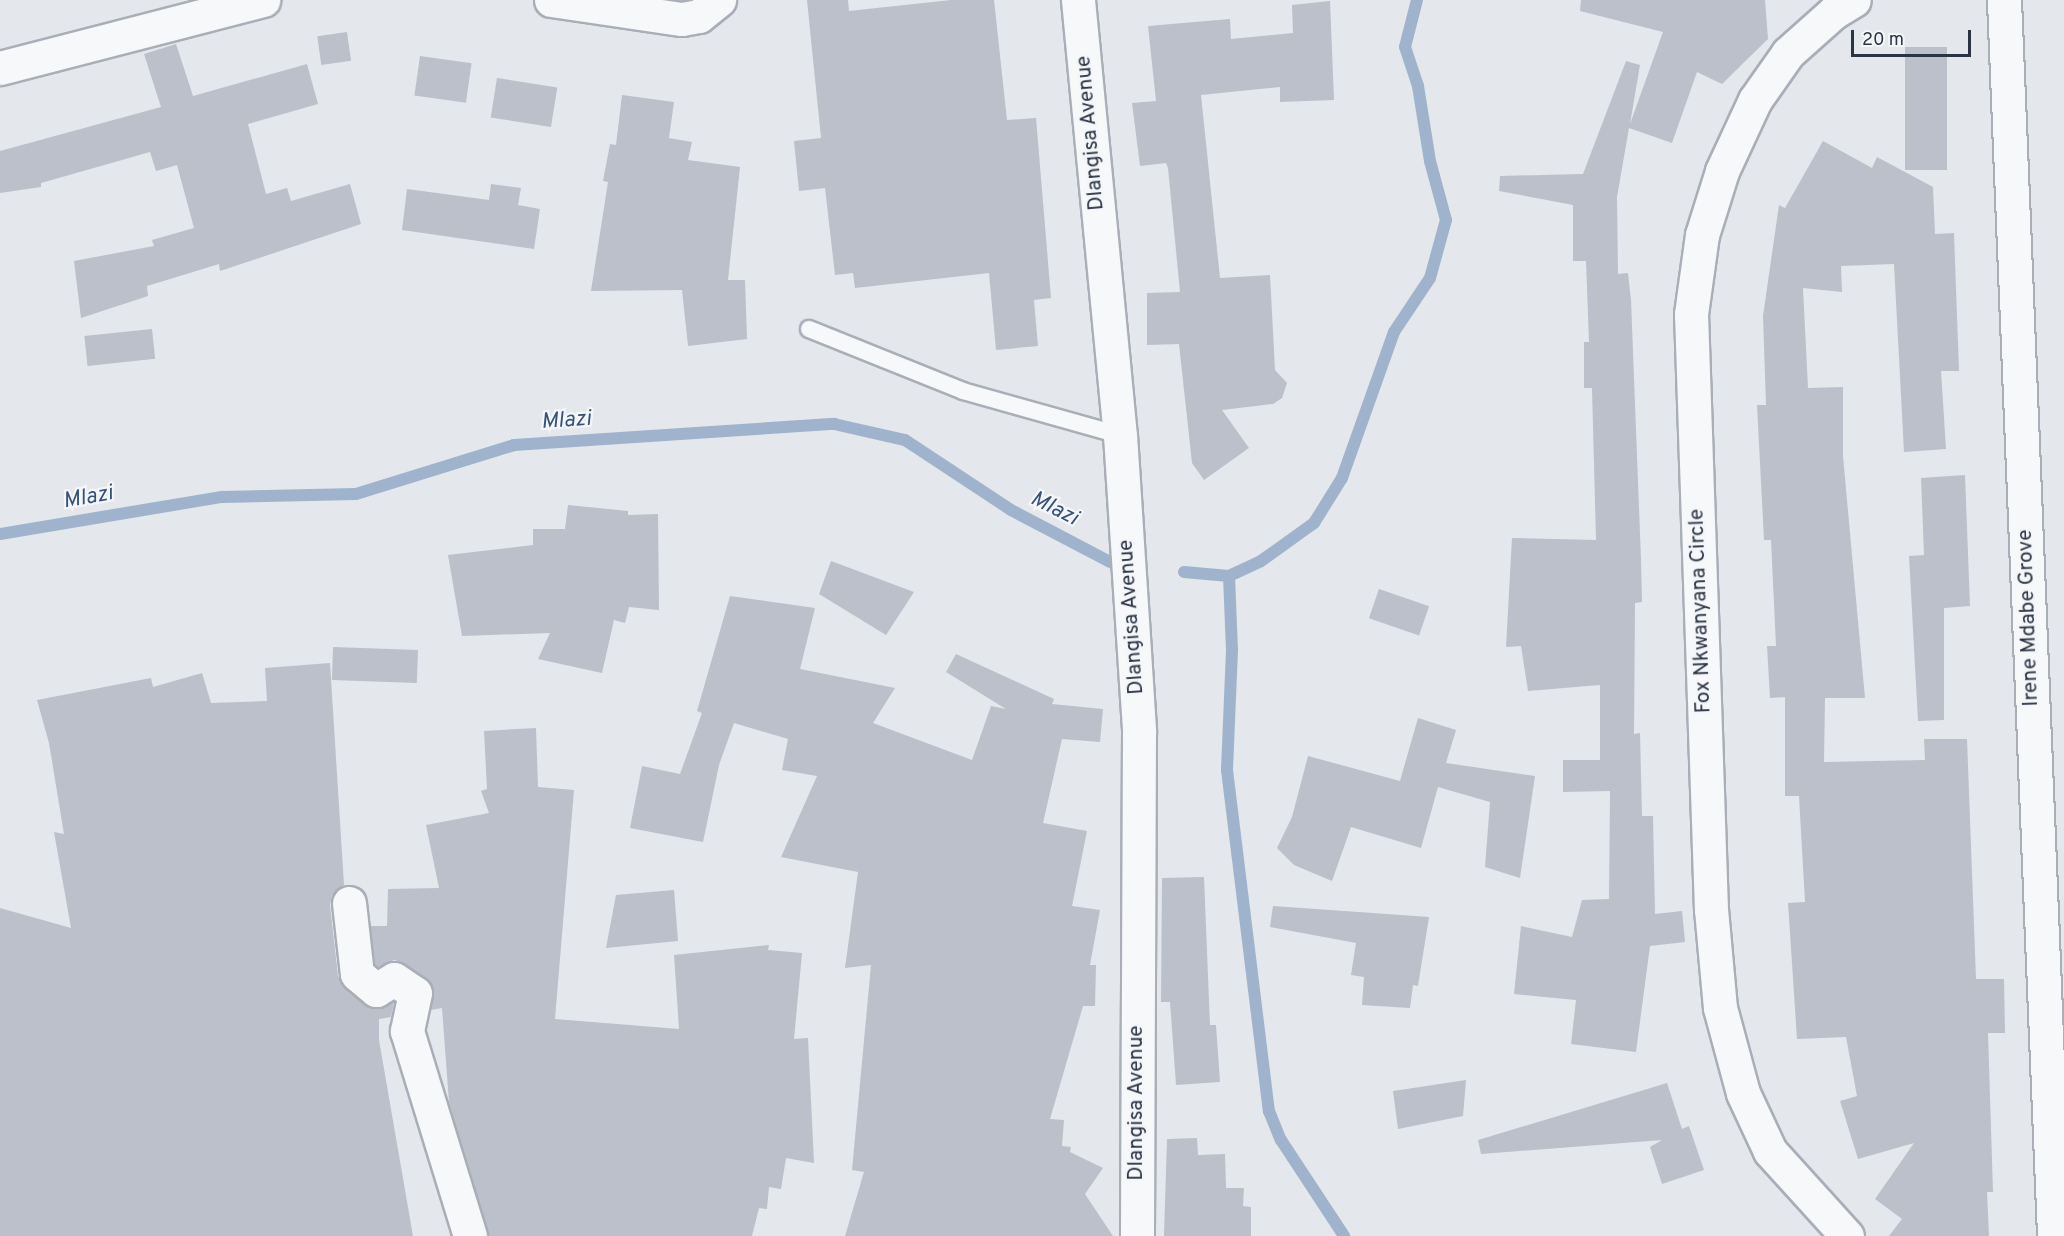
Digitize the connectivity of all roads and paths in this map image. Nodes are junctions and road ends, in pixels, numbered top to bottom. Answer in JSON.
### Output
{"nodes":[{"id":1,"x":263,"y":0,"type":"edge"},
{"id":2,"x":551,"y":0,"type":"edge"},
{"id":3,"x":719,"y":0,"type":"edge"},
{"id":4,"x":1078,"y":0,"type":"edge"},
{"id":5,"x":1854,"y":0,"type":"edge"},
{"id":6,"x":2004,"y":0,"type":"edge"},
{"id":7,"x":0,"y":68,"type":"edge"},
{"id":8,"x":809,"y":329,"type":"dead end"},
{"id":9,"x":1120,"y":435,"type":"junction"},
{"id":10,"x":349,"y":903,"type":"dead end"},
{"id":11,"x":470,"y":1236,"type":"edge"},
{"id":12,"x":1137,"y":1236,"type":"edge"},
{"id":13,"x":1847,"y":1236,"type":"edge"},
{"id":14,"x":2054,"y":1236,"type":"edge"}],
"edges":[{"from":1,"to":7,"type":"street"},
{"from":2,"to":3,"type":"street"},
{"from":4,"to":9,"type":"street","name":"Dlangisa Avenue"},
{"from":5,"to":13,"type":"street","name":"Fox Nkwanyana Circle"},
{"from":6,"to":14,"type":"street","name":"Irene Mdabe Grove"},
{"from":8,"to":9,"type":"lane"},
{"from":9,"to":12,"type":"street","name":"Dlangisa Avenue"},
{"from":10,"to":11,"type":"street"}]}
